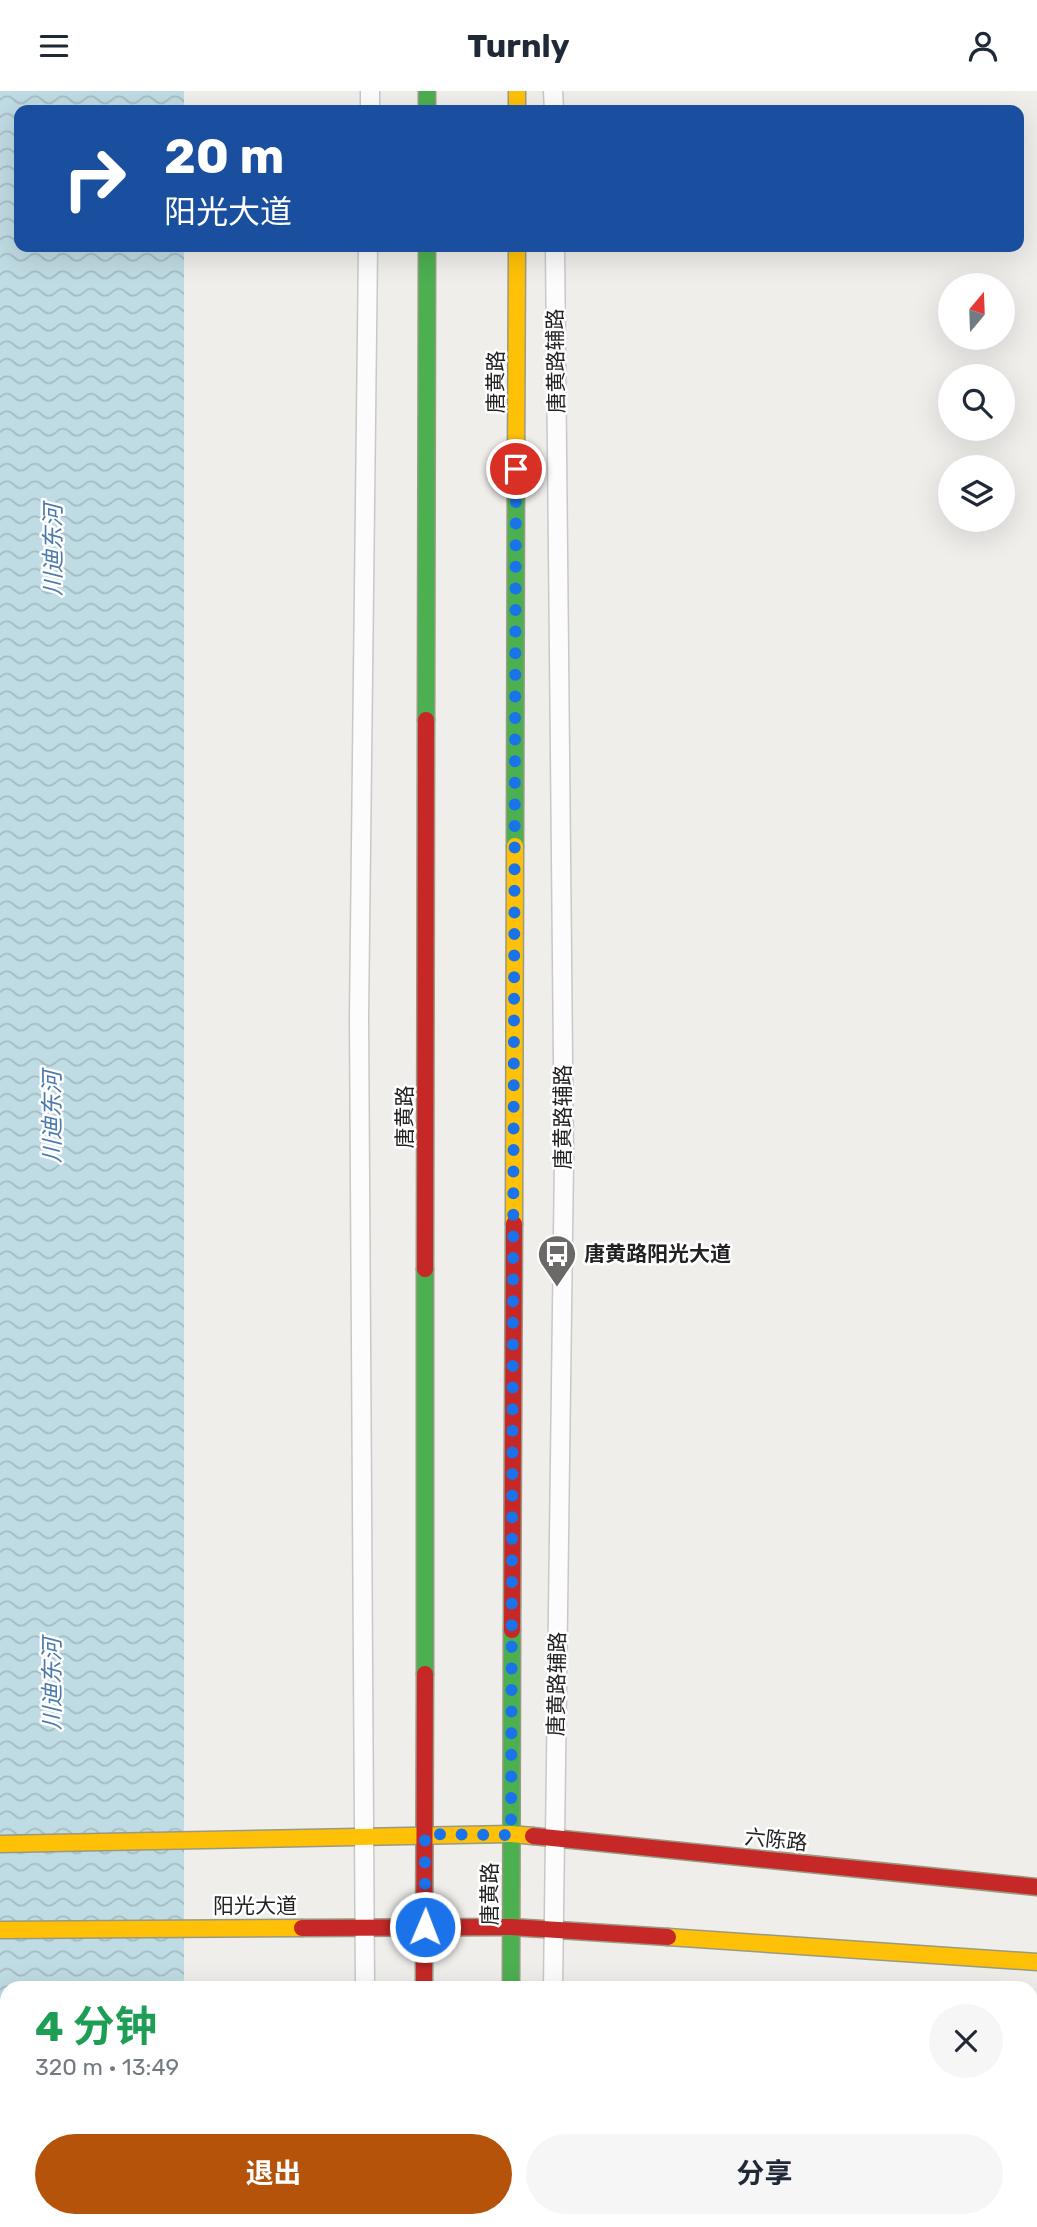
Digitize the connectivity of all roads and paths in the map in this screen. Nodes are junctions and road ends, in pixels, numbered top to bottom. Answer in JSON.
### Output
{"nodes":[{"id":1,"x":369,"y":252,"type":"edge"},
{"id":2,"x":427,"y":252,"type":"edge"},
{"id":3,"x":517,"y":252,"type":"edge"},
{"id":4,"x":555,"y":252,"type":"edge"},
{"id":5,"x":425,"y":1834,"type":"junction"},
{"id":6,"x":511,"y":1835,"type":"junction"},
{"id":7,"x":364,"y":1836,"type":"junction"},
{"id":8,"x":555,"y":1839,"type":"junction"},
{"id":9,"x":0,"y":1844,"type":"edge"},
{"id":10,"x":1037,"y":1887,"type":"edge"},
{"id":11,"x":365,"y":1927,"type":"junction"},
{"id":12,"x":425,"y":1927,"type":"junction"},
{"id":13,"x":511,"y":1927,"type":"junction"},
{"id":14,"x":0,"y":1930,"type":"edge"},
{"id":15,"x":553,"y":1930,"type":"junction"},
{"id":16,"x":1037,"y":1962,"type":"edge"},
{"id":17,"x":365,"y":1981,"type":"edge"},
{"id":18,"x":424,"y":1981,"type":"edge"},
{"id":19,"x":511,"y":1981,"type":"edge"},
{"id":20,"x":553,"y":1981,"type":"edge"}],
"edges":[{"from":1,"to":7,"type":"lane"},
{"from":2,"to":5,"type":"main road","name":"唐黄路"},
{"from":3,"to":6,"type":"main road","name":"唐黄路"},
{"from":4,"to":8,"type":"lane","name":"唐黄路辅路"},
{"from":5,"to":6,"type":"main road"},
{"from":5,"to":7,"type":"main road"},
{"from":5,"to":12,"type":"main road","name":"唐黄路"},
{"from":6,"to":8,"type":"main road","name":"六陈路"},
{"from":6,"to":13,"type":"main road","name":"唐黄路"},
{"from":7,"to":9,"type":"main road"},
{"from":7,"to":11,"type":"lane"},
{"from":8,"to":10,"type":"main road","name":"六陈路"},
{"from":8,"to":15,"type":"lane","name":"唐黄路辅路"},
{"from":11,"to":12,"type":"main road","name":"阳光大道"},
{"from":11,"to":14,"type":"main road","name":"阳光大道"},
{"from":11,"to":17,"type":"lane"},
{"from":12,"to":13,"type":"main road","name":"阳光大道"},
{"from":12,"to":18,"type":"main road","name":"唐黄路"},
{"from":13,"to":15,"type":"main road"},
{"from":13,"to":19,"type":"main road","name":"唐黄路"},
{"from":15,"to":16,"type":"main road"},
{"from":15,"to":20,"type":"lane","name":"唐黄路辅路"}]}
